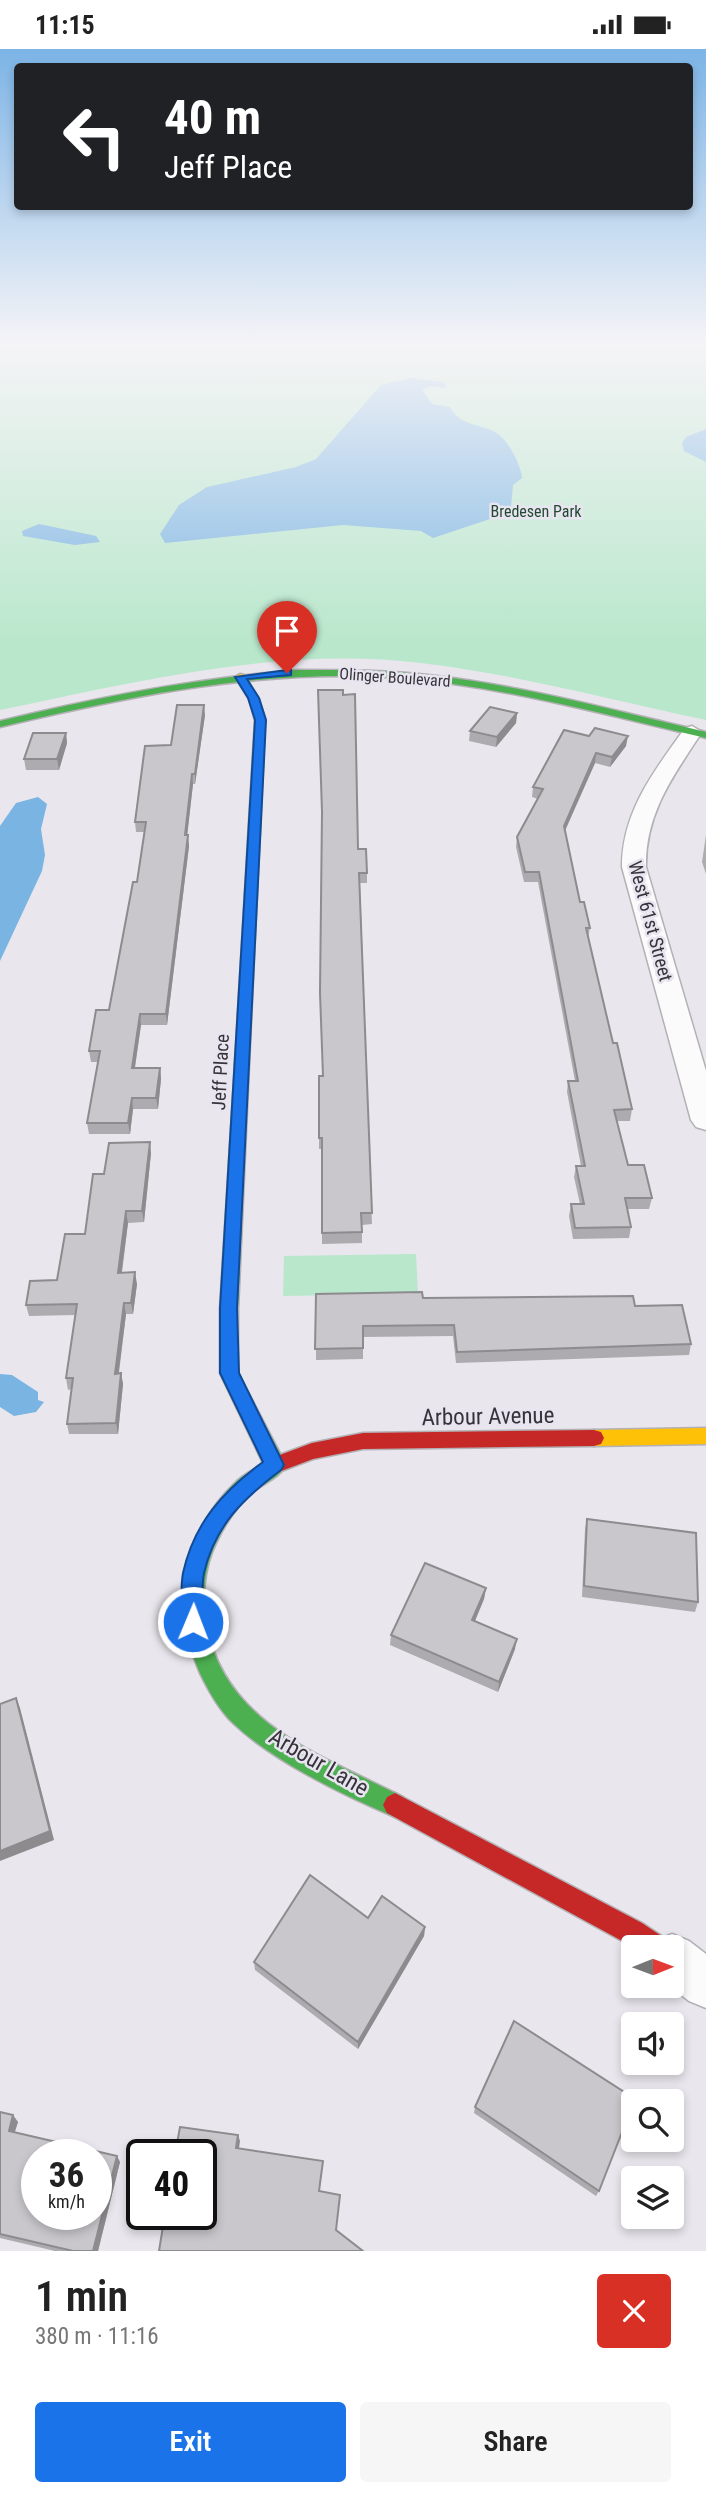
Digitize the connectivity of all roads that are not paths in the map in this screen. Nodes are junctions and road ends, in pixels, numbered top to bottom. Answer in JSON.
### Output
{"nodes":[{"id":1,"x":240,"y":677,"type":"junction"},
{"id":2,"x":0,"y":724,"type":"edge"},
{"id":3,"x":699,"y":734,"type":"edge"},
{"id":4,"x":706,"y":1120,"type":"edge"},
{"id":5,"x":706,"y":1436,"type":"edge"},
{"id":6,"x":274,"y":1465,"type":"junction"},
{"id":7,"x":638,"y":1935,"type":"edge"},
{"id":8,"x":684,"y":1967,"type":"edge"},
{"id":9,"x":706,"y":1984,"type":"edge"}],
"edges":[{"from":1,"to":2,"type":"street","name":"Olinger Boulevard"},
{"from":1,"to":3,"type":"street","name":"Olinger Boulevard"},
{"from":1,"to":6,"type":"street","name":"Jeff Place"},
{"from":3,"to":4,"type":"street","name":"West 61st Street"},
{"from":5,"to":6,"type":"street","name":"Arbour Avenue"},
{"from":6,"to":7,"type":"street","name":"Arbour Lane"},
{"from":8,"to":9,"type":"street"}]}
